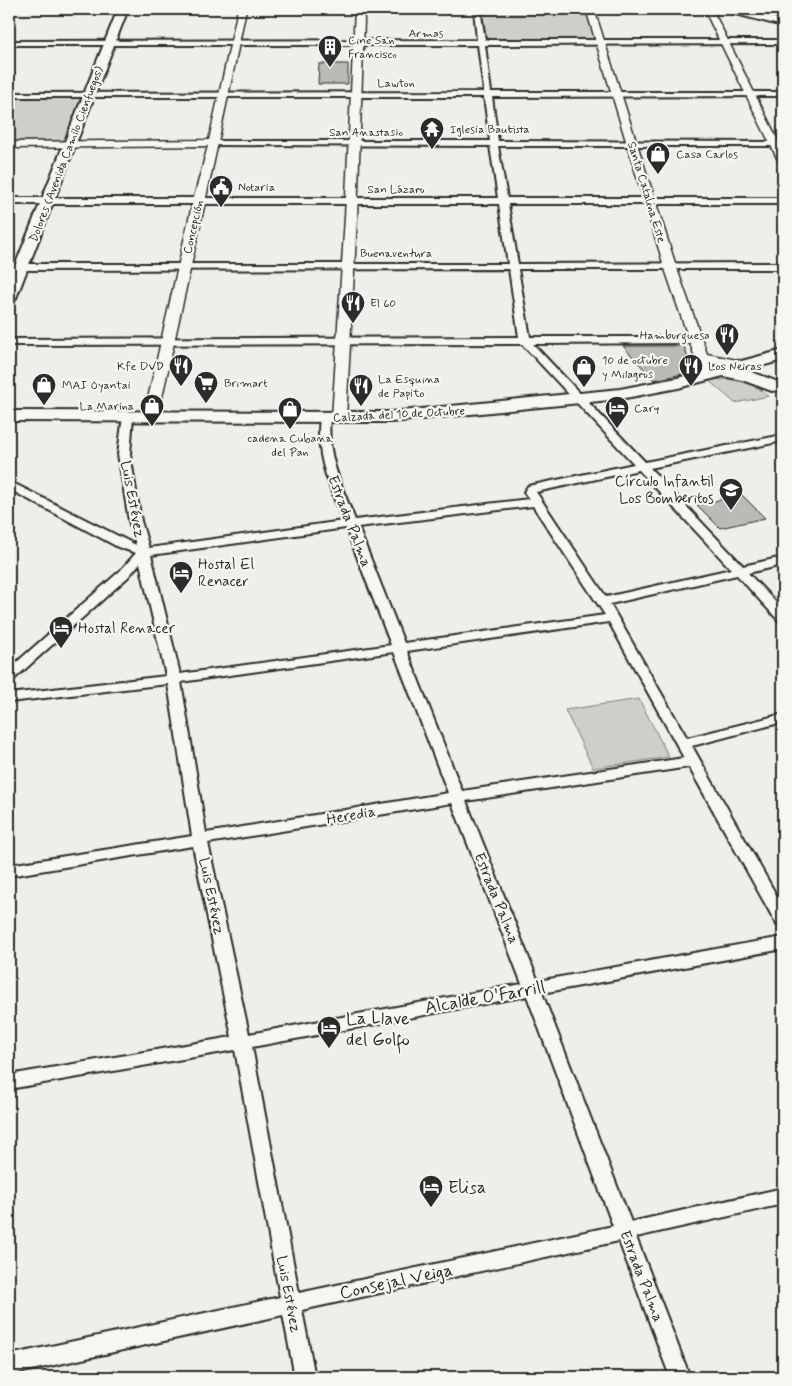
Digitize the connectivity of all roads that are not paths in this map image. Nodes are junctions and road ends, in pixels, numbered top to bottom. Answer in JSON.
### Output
{"nodes":[{"id":1,"x":123,"y":9,"type":"edge"},
{"id":2,"x":242,"y":9,"type":"edge"},
{"id":3,"x":359,"y":9,"type":"edge"},
{"id":4,"x":476,"y":9,"type":"edge"},
{"id":5,"x":590,"y":9,"type":"edge"},
{"id":6,"x":708,"y":9,"type":"edge"},
{"id":7,"x":728,"y":9,"type":"edge"},
{"id":8,"x":783,"y":23,"type":"edge"},
{"id":9,"x":602,"y":42,"type":"junction"},
{"id":10,"x":783,"y":42,"type":"edge"},
{"id":11,"x":9,"y":43,"type":"edge"},
{"id":12,"x":110,"y":43,"type":"junction"},
{"id":13,"x":726,"y":43,"type":"junction"},
{"id":14,"x":235,"y":44,"type":"junction"},
{"id":15,"x":360,"y":44,"type":"junction"},
{"id":16,"x":482,"y":44,"type":"junction"},
{"id":17,"x":225,"y":94,"type":"junction"},
{"id":18,"x":356,"y":94,"type":"junction"},
{"id":19,"x":489,"y":94,"type":"junction"},
{"id":20,"x":618,"y":94,"type":"junction"},
{"id":21,"x":750,"y":94,"type":"junction"},
{"id":22,"x":783,"y":94,"type":"edge"},
{"id":23,"x":9,"y":95,"type":"edge"},
{"id":24,"x":88,"y":95,"type":"junction"},
{"id":25,"x":214,"y":143,"type":"junction"},
{"id":26,"x":356,"y":144,"type":"junction"},
{"id":27,"x":494,"y":144,"type":"junction"},
{"id":28,"x":633,"y":144,"type":"junction"},
{"id":29,"x":779,"y":144,"type":"edge"},
{"id":30,"x":9,"y":145,"type":"edge"},
{"id":31,"x":70,"y":145,"type":"junction"},
{"id":32,"x":783,"y":160,"type":"edge"},
{"id":33,"x":199,"y":200,"type":"junction"},
{"id":34,"x":9,"y":201,"type":"edge"},
{"id":35,"x":48,"y":201,"type":"junction"},
{"id":36,"x":650,"y":201,"type":"junction"},
{"id":37,"x":783,"y":201,"type":"edge"},
{"id":38,"x":352,"y":202,"type":"junction"},
{"id":39,"x":503,"y":202,"type":"junction"},
{"id":40,"x":184,"y":266,"type":"junction"},
{"id":41,"x":348,"y":266,"type":"junction"},
{"id":42,"x":670,"y":266,"type":"junction"},
{"id":43,"x":783,"y":266,"type":"edge"},
{"id":44,"x":15,"y":267,"type":"edge"},
{"id":45,"x":514,"y":267,"type":"junction"},
{"id":46,"x":9,"y":298,"type":"edge"},
{"id":47,"x":695,"y":340,"type":"junction"},
{"id":48,"x":525,"y":341,"type":"junction"},
{"id":49,"x":9,"y":342,"type":"edge"},
{"id":50,"x":166,"y":342,"type":"junction"},
{"id":51,"x":344,"y":342,"type":"junction"},
{"id":52,"x":783,"y":355,"type":"edge"},
{"id":53,"x":701,"y":356,"type":"junction"},
{"id":54,"x":747,"y":366,"type":"junction"},
{"id":55,"x":714,"y":373,"type":"junction"},
{"id":56,"x":778,"y":390,"type":"edge"},
{"id":57,"x":578,"y":400,"type":"junction"},
{"id":58,"x":9,"y":416,"type":"edge"},
{"id":59,"x":128,"y":416,"type":"junction"},
{"id":60,"x":151,"y":416,"type":"junction"},
{"id":61,"x":332,"y":418,"type":"junction"},
{"id":62,"x":783,"y":438,"type":"edge"},
{"id":63,"x":643,"y":468,"type":"junction"},
{"id":64,"x":9,"y":484,"type":"edge"},
{"id":65,"x":532,"y":496,"type":"junction"},
{"id":66,"x":351,"y":524,"type":"junction"},
{"id":67,"x":144,"y":552,"type":"junction"},
{"id":68,"x":783,"y":561,"type":"edge"},
{"id":69,"x":740,"y":570,"type":"junction"},
{"id":70,"x":603,"y":602,"type":"junction"},
{"id":71,"x":783,"y":617,"type":"edge"},
{"id":72,"x":613,"y":618,"type":"junction"},
{"id":73,"x":399,"y":648,"type":"junction"},
{"id":74,"x":9,"y":676,"type":"edge"},
{"id":75,"x":174,"y":679,"type":"junction"},
{"id":76,"x":9,"y":698,"type":"edge"},
{"id":77,"x":783,"y":718,"type":"edge"},
{"id":78,"x":684,"y":744,"type":"junction"},
{"id":79,"x":694,"y":761,"type":"junction"},
{"id":80,"x":457,"y":797,"type":"junction"},
{"id":81,"x":200,"y":841,"type":"junction"},
{"id":82,"x":9,"y":871,"type":"edge"},
{"id":83,"x":783,"y":921,"type":"edge"},
{"id":84,"x":783,"y":943,"type":"edge"},
{"id":85,"x":532,"y":988,"type":"junction"},
{"id":86,"x":242,"y":1042,"type":"junction"},
{"id":87,"x":9,"y":1082,"type":"edge"},
{"id":88,"x":783,"y":1196,"type":"edge"},
{"id":89,"x":625,"y":1232,"type":"junction"},
{"id":90,"x":290,"y":1303,"type":"junction"},
{"id":91,"x":9,"y":1365,"type":"edge"},
{"id":92,"x":305,"y":1377,"type":"edge"},
{"id":93,"x":680,"y":1377,"type":"edge"}],
"edges":[{"from":1,"to":12,"type":"main road","name":"Dolores (Avenida Camilo Cienfuegos)"},
{"from":2,"to":14,"type":"street","name":"Concepción"},
{"from":3,"to":15,"type":"street"},
{"from":4,"to":16,"type":"street"},
{"from":5,"to":9,"type":"street","name":"Santa Catalina Este"},
{"from":6,"to":13,"type":"street"},
{"from":7,"to":8,"type":"main road"},
{"from":9,"to":13,"type":"street","name":"Armas"},
{"from":9,"to":16,"type":"street","name":"Armas"},
{"from":9,"to":20,"type":"street","name":"Santa Catalina Este"},
{"from":10,"to":13,"type":"street","name":"Armas"},
{"from":11,"to":12,"type":"street","name":"Armas"},
{"from":12,"to":14,"type":"street","name":"Armas"},
{"from":12,"to":24,"type":"main road","name":"Dolores (Avenida Camilo Cienfuegos)"},
{"from":13,"to":21,"type":"street"},
{"from":14,"to":15,"type":"street","name":"Armas"},
{"from":14,"to":17,"type":"street","name":"Concepción"},
{"from":15,"to":16,"type":"street","name":"Armas"},
{"from":15,"to":18,"type":"street"},
{"from":16,"to":19,"type":"street"},
{"from":17,"to":18,"type":"street","name":"Lawton"},
{"from":17,"to":24,"type":"street","name":"Lawton"},
{"from":17,"to":25,"type":"street","name":"Concepción"},
{"from":18,"to":19,"type":"street","name":"Lawton"},
{"from":18,"to":26,"type":"street"},
{"from":19,"to":20,"type":"street","name":"Lawton"},
{"from":19,"to":27,"type":"street"},
{"from":20,"to":21,"type":"street","name":"Lawton"},
{"from":20,"to":28,"type":"street","name":"Santa Catalina Este"},
{"from":21,"to":22,"type":"street","name":"Lawton"},
{"from":21,"to":29,"type":"street"},
{"from":23,"to":24,"type":"street","name":"Lawton"},
{"from":24,"to":31,"type":"main road","name":"Dolores (Avenida Camilo Cienfuegos)"},
{"from":25,"to":26,"type":"street","name":"San Anastasio"},
{"from":25,"to":31,"type":"street","name":"San Anastasio"},
{"from":25,"to":33,"type":"street","name":"Concepción"},
{"from":26,"to":27,"type":"street","name":"San Anastasio"},
{"from":26,"to":38,"type":"street"},
{"from":27,"to":28,"type":"street","name":"San Anastasio"},
{"from":27,"to":39,"type":"street"},
{"from":28,"to":29,"type":"street","name":"San Anastasio"},
{"from":28,"to":36,"type":"street","name":"Santa Catalina Este"},
{"from":29,"to":32,"type":"street"},
{"from":30,"to":31,"type":"street","name":"San Anastasio"},
{"from":31,"to":35,"type":"main road","name":"Dolores (Avenida Camilo Cienfuegos)"},
{"from":33,"to":35,"type":"street","name":"San Lázaro"},
{"from":33,"to":38,"type":"street","name":"San Lázaro"},
{"from":33,"to":40,"type":"street","name":"Concepción"},
{"from":34,"to":35,"type":"street","name":"San Lázaro"},
{"from":35,"to":44,"type":"main road","name":"Dolores (Avenida Camilo Cienfuegos)"},
{"from":36,"to":37,"type":"street","name":"San Lázaro"},
{"from":36,"to":39,"type":"street","name":"San Lázaro"},
{"from":36,"to":42,"type":"street","name":"Santa Catalina Este"},
{"from":38,"to":39,"type":"street","name":"San Lázaro"},
{"from":38,"to":41,"type":"street"},
{"from":39,"to":45,"type":"street"},
{"from":40,"to":41,"type":"street","name":"Buenaventura"},
{"from":40,"to":44,"type":"street","name":"Buenaventura"},
{"from":40,"to":50,"type":"street","name":"Concepción"},
{"from":41,"to":45,"type":"street","name":"Buenaventura"},
{"from":41,"to":51,"type":"street"},
{"from":42,"to":43,"type":"street","name":"Buenaventura"},
{"from":42,"to":45,"type":"street","name":"Buenaventura"},
{"from":42,"to":47,"type":"street","name":"Santa Catalina Este"},
{"from":44,"to":46,"type":"main road","name":"Dolores (Avenida Camilo Cienfuegos)"},
{"from":45,"to":48,"type":"street"},
{"from":47,"to":48,"type":"street"},
{"from":47,"to":53,"type":"street","name":"Santa Catalina Este"},
{"from":48,"to":51,"type":"street"},
{"from":48,"to":57,"type":"street"},
{"from":49,"to":50,"type":"street"},
{"from":50,"to":51,"type":"street"},
{"from":50,"to":60,"type":"street","name":"Concepción"},
{"from":51,"to":61,"type":"street"},
{"from":52,"to":54,"type":"main road","name":"Calzada del 10 de Octubre"},
{"from":53,"to":54,"type":"street"},
{"from":53,"to":55,"type":"street","name":"Santa Catalina Este"},
{"from":54,"to":55,"type":"main road","name":"Calzada del 10 de Octubre"},
{"from":54,"to":56,"type":"main road"},
{"from":55,"to":56,"type":"main road"},
{"from":55,"to":57,"type":"main road","name":"Calzada del 10 de Octubre"},
{"from":57,"to":61,"type":"main road","name":"Calzada del 10 de Octubre"},
{"from":57,"to":63,"type":"street"},
{"from":58,"to":59,"type":"main road","name":"Calzada del 10 de Octubre"},
{"from":59,"to":60,"type":"main road","name":"Calzada del 10 de Octubre"},
{"from":59,"to":67,"type":"street","name":"Luis Estévez"},
{"from":60,"to":61,"type":"main road","name":"Calzada del 10 de Octubre"},
{"from":61,"to":66,"type":"street","name":"Estrada Palma"},
{"from":62,"to":63,"type":"street"},
{"from":63,"to":65,"type":"street"},
{"from":63,"to":69,"type":"street"},
{"from":64,"to":67,"type":"street"},
{"from":65,"to":66,"type":"street"},
{"from":65,"to":70,"type":"street"},
{"from":66,"to":67,"type":"street"},
{"from":66,"to":73,"type":"street","name":"Estrada Palma"},
{"from":67,"to":74,"type":"street"},
{"from":67,"to":75,"type":"street","name":"Luis Estévez"},
{"from":68,"to":69,"type":"street"},
{"from":69,"to":70,"type":"street"},
{"from":69,"to":71,"type":"street"},
{"from":70,"to":72,"type":"street"},
{"from":72,"to":73,"type":"street"},
{"from":72,"to":78,"type":"street"},
{"from":73,"to":75,"type":"street"},
{"from":73,"to":80,"type":"street","name":"Estrada Palma"},
{"from":75,"to":76,"type":"street"},
{"from":75,"to":81,"type":"street","name":"Luis Estévez"},
{"from":77,"to":78,"type":"street"},
{"from":78,"to":79,"type":"street"},
{"from":79,"to":80,"type":"street","name":"Heredia"},
{"from":79,"to":83,"type":"street"},
{"from":80,"to":81,"type":"street","name":"Heredia"},
{"from":80,"to":85,"type":"street","name":"Estrada Palma"},
{"from":81,"to":82,"type":"street","name":"Heredia"},
{"from":81,"to":86,"type":"street","name":"Luis Estévez"},
{"from":84,"to":85,"type":"street","name":"Alcalde O'Farrill"},
{"from":85,"to":86,"type":"street","name":"Alcalde O'Farrill"},
{"from":85,"to":89,"type":"street","name":"Estrada Palma"},
{"from":86,"to":87,"type":"street","name":"Alcalde O'Farrill"},
{"from":86,"to":90,"type":"street","name":"Luis Estévez"},
{"from":88,"to":89,"type":"street","name":"Consejal Veiga"},
{"from":89,"to":90,"type":"street","name":"Consejal Veiga"},
{"from":89,"to":93,"type":"street","name":"Estrada Palma"},
{"from":90,"to":91,"type":"street","name":"Consejal Veiga"},
{"from":90,"to":92,"type":"street","name":"Luis Estévez"}]}
